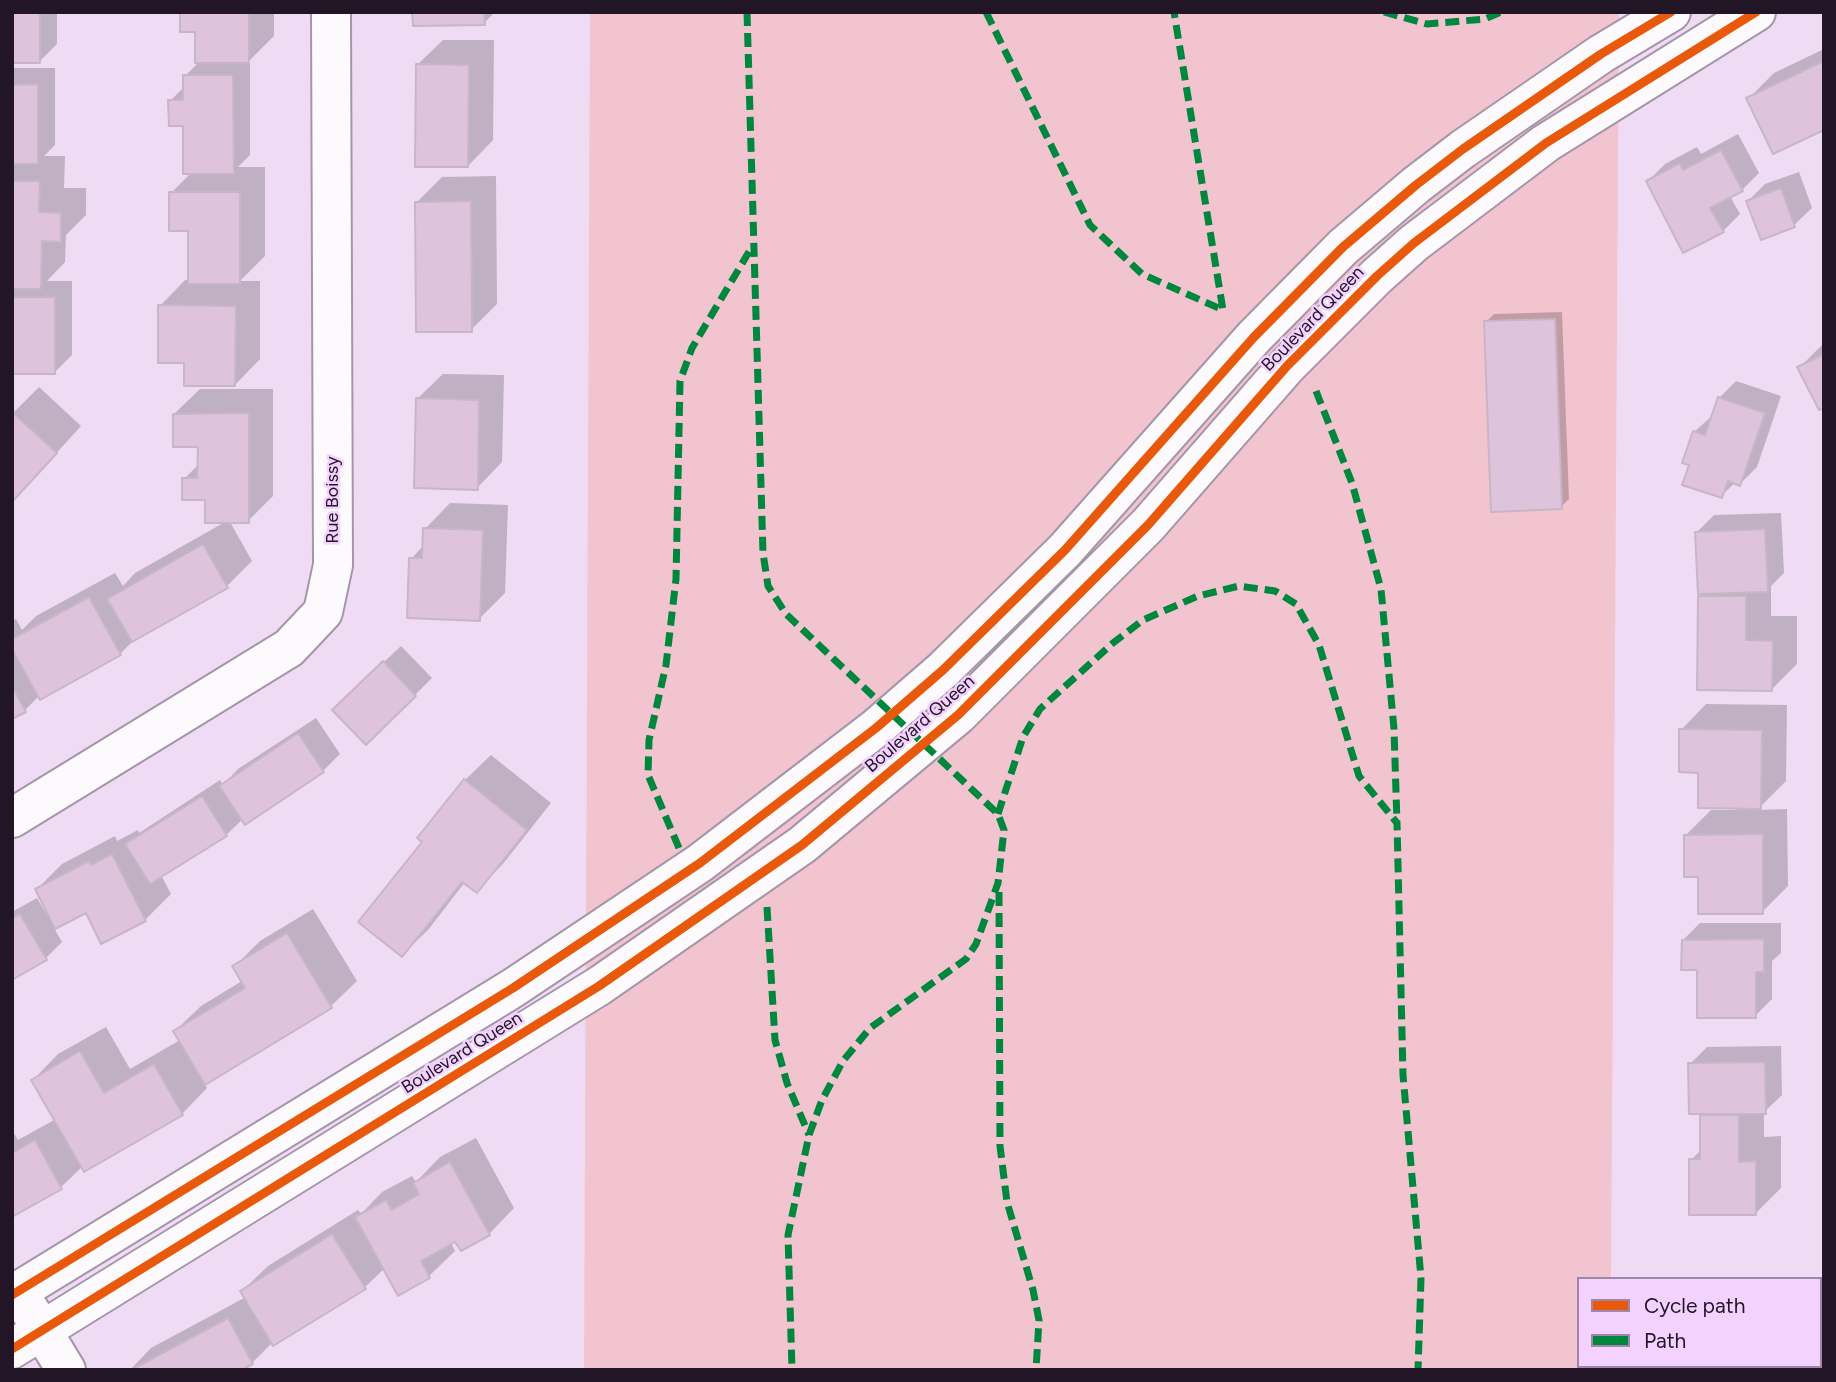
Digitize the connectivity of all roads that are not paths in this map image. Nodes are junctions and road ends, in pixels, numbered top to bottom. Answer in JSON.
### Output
{"nodes":[{"id":1,"x":331,"y":12,"type":"edge"},
{"id":2,"x":1671,"y":12,"type":"edge"},
{"id":3,"x":1756,"y":12,"type":"edge"},
{"id":4,"x":1601,"y":54,"type":"junction"},
{"id":5,"x":1626,"y":93,"type":"junction"},
{"id":6,"x":12,"y":818,"type":"edge"},
{"id":7,"x":481,"y":1008,"type":"junction"},
{"id":8,"x":506,"y":1044,"type":"junction"},
{"id":9,"x":15,"y":1294,"type":"edge"},
{"id":10,"x":28,"y":1339,"type":"edge"},
{"id":11,"x":66,"y":1370,"type":"edge"}],
"edges":[{"from":1,"to":6,"type":"street","name":"Rue Boissy"},
{"from":2,"to":4,"type":"street","name":"Boulevard Queen"},
{"from":3,"to":5,"type":"street","name":"Boulevard Queen"},
{"from":4,"to":5,"type":"street"},
{"from":4,"to":7,"type":"street","name":"Boulevard Queen"},
{"from":5,"to":8,"type":"street","name":"Boulevard Queen"},
{"from":7,"to":8,"type":"street","name":"Boulevard Queen"},
{"from":7,"to":9,"type":"street","name":"Boulevard Queen"},
{"from":8,"to":10,"type":"street","name":"Boulevard Queen"},
{"from":9,"to":10,"type":"street"},
{"from":10,"to":11,"type":"street"}]}
